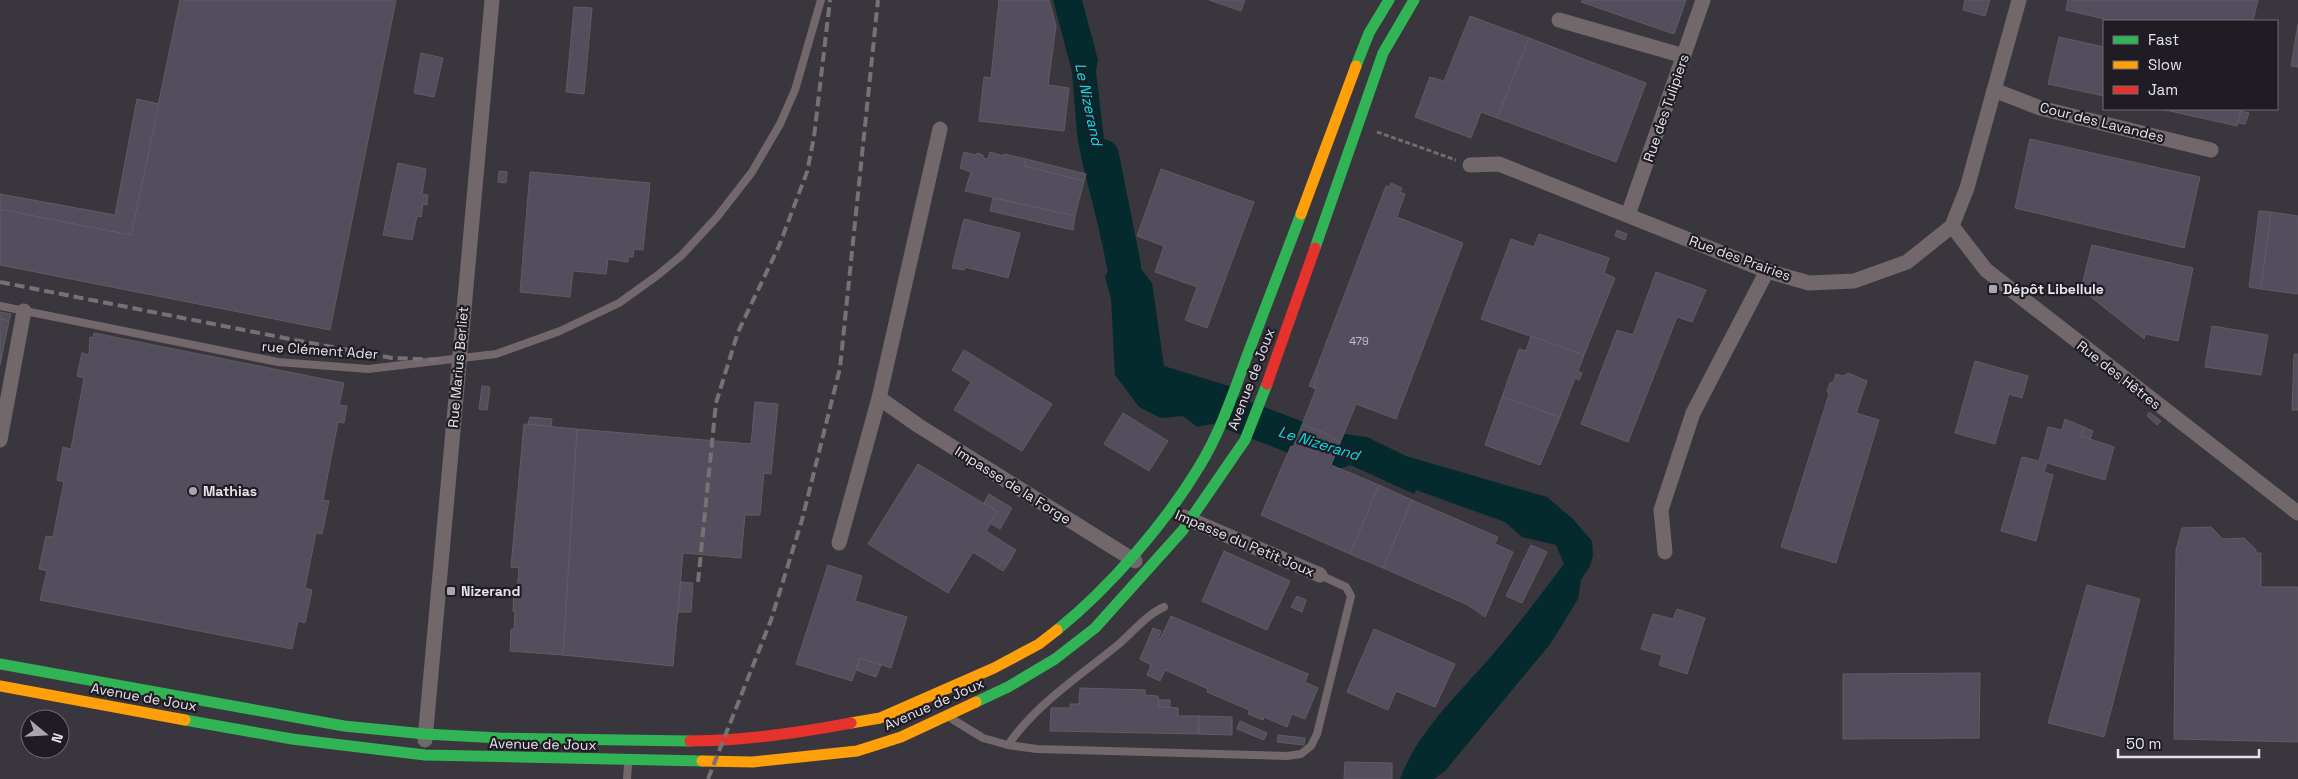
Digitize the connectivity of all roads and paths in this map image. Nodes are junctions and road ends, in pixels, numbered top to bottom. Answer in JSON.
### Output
{"nodes":[{"id":1,"x":492,"y":0,"type":"edge"},
{"id":2,"x":821,"y":0,"type":"edge"},
{"id":3,"x":1389,"y":0,"type":"edge"},
{"id":4,"x":1414,"y":0,"type":"edge"},
{"id":5,"x":1703,"y":0,"type":"edge"},
{"id":6,"x":2019,"y":0,"type":"edge"},
{"id":7,"x":1559,"y":20,"type":"dead end"},
{"id":8,"x":1684,"y":56,"type":"junction"},
{"id":9,"x":1994,"y":90,"type":"junction"},
{"id":10,"x":1358,"y":126,"type":"junction"},
{"id":11,"x":940,"y":128,"type":"dead end"},
{"id":12,"x":2211,"y":150,"type":"dead end"},
{"id":13,"x":1470,"y":165,"type":"joint"},
{"id":14,"x":1628,"y":215,"type":"junction"},
{"id":15,"x":1952,"y":226,"type":"junction"},
{"id":16,"x":1768,"y":271,"type":"junction"},
{"id":17,"x":0,"y":306,"type":"edge"},
{"id":18,"x":24,"y":311,"type":"junction"},
{"id":19,"x":458,"y":358,"type":"junction"},
{"id":20,"x":879,"y":398,"type":"junction"},
{"id":21,"x":0,"y":440,"type":"edge"},
{"id":22,"x":1169,"y":510,"type":"junction"},
{"id":23,"x":2298,"y":513,"type":"edge"},
{"id":24,"x":1190,"y":520,"type":"junction"},
{"id":25,"x":839,"y":543,"type":"dead end"},
{"id":26,"x":1665,"y":552,"type":"dead end"},
{"id":27,"x":1130,"y":558,"type":"junction"},
{"id":28,"x":1149,"y":570,"type":"junction"},
{"id":29,"x":1320,"y":575,"type":"joint"},
{"id":30,"x":1164,"y":607,"type":"dead end"},
{"id":31,"x":0,"y":664,"type":"edge"},
{"id":32,"x":106,"y":683,"type":"junction"},
{"id":33,"x":0,"y":686,"type":"edge"},
{"id":34,"x":102,"y":704,"type":"junction"},
{"id":35,"x":943,"y":705,"type":"junction"},
{"id":36,"x":425,"y":734,"type":"junction"},
{"id":37,"x":1008,"y":745,"type":"junction"},
{"id":38,"x":425,"y":755,"type":"junction"},
{"id":39,"x":628,"y":760,"type":"junction"},
{"id":40,"x":627,"y":779,"type":"edge"}],
"edges":[{"from":1,"to":19,"type":"street","name":"Rue Marius Berliet"},
{"from":2,"to":19,"type":"lane","name":"rue Clément Ader"},
{"from":3,"to":22,"type":"main road","name":"Avenue de Joux"},
{"from":4,"to":10,"type":"main road","name":"Avenue de Joux"},
{"from":5,"to":8,"type":"street","name":"Rue des Tulipiers"},
{"from":6,"to":9,"type":"street"},
{"from":7,"to":8,"type":"street"},
{"from":8,"to":14,"type":"street","name":"Rue des Tulipiers"},
{"from":9,"to":12,"type":"street","name":"Cour des Lavandes"},
{"from":9,"to":15,"type":"street"},
{"from":10,"to":13,"type":"path"},
{"from":10,"to":24,"type":"main road","name":"Avenue de Joux"},
{"from":11,"to":20,"type":"street"},
{"from":13,"to":14,"type":"street","name":"Rue des Prairies"},
{"from":14,"to":16,"type":"street","name":"Rue des Prairies"},
{"from":15,"to":16,"type":"street","name":"Rue des Prairies"},
{"from":15,"to":23,"type":"street","name":"Rue des Hêtres"},
{"from":16,"to":26,"type":"street"},
{"from":17,"to":18,"type":"lane","name":"rue Clément Ader"},
{"from":18,"to":19,"type":"lane","name":"rue Clément Ader"},
{"from":18,"to":21,"type":"street"},
{"from":19,"to":36,"type":"street","name":"Rue Marius Berliet"},
{"from":20,"to":25,"type":"street"},
{"from":20,"to":27,"type":"street","name":"Impasse de la Forge"},
{"from":22,"to":24,"type":"street","name":"Impasse du Petit Joux"},
{"from":22,"to":27,"type":"main road","name":"Avenue de Joux"},
{"from":24,"to":28,"type":"main road","name":"Avenue de Joux"},
{"from":24,"to":29,"type":"street","name":"Impasse du Petit Joux"},
{"from":27,"to":28,"type":"street","name":"Impasse de la Forge"},
{"from":27,"to":35,"type":"main road","name":"Avenue de Joux"},
{"from":28,"to":35,"type":"main road","name":"Avenue de Joux"},
{"from":29,"to":37,"type":"lane"},
{"from":30,"to":37,"type":"lane"},
{"from":31,"to":32,"type":"main road","name":"Avenue de Joux"},
{"from":32,"to":34,"type":"main road"},
{"from":32,"to":36,"type":"main road","name":"Avenue de Joux"},
{"from":33,"to":34,"type":"main road","name":"Avenue de Joux"},
{"from":34,"to":38,"type":"main road","name":"Avenue de Joux"},
{"from":35,"to":36,"type":"main road","name":"Avenue de Joux"},
{"from":35,"to":37,"type":"lane"},
{"from":35,"to":39,"type":"main road","name":"Avenue de Joux"},
{"from":36,"to":38,"type":"street","name":"Rue Marius Berliet"},
{"from":38,"to":39,"type":"main road","name":"Avenue de Joux"},
{"from":39,"to":40,"type":"lane"}]}
